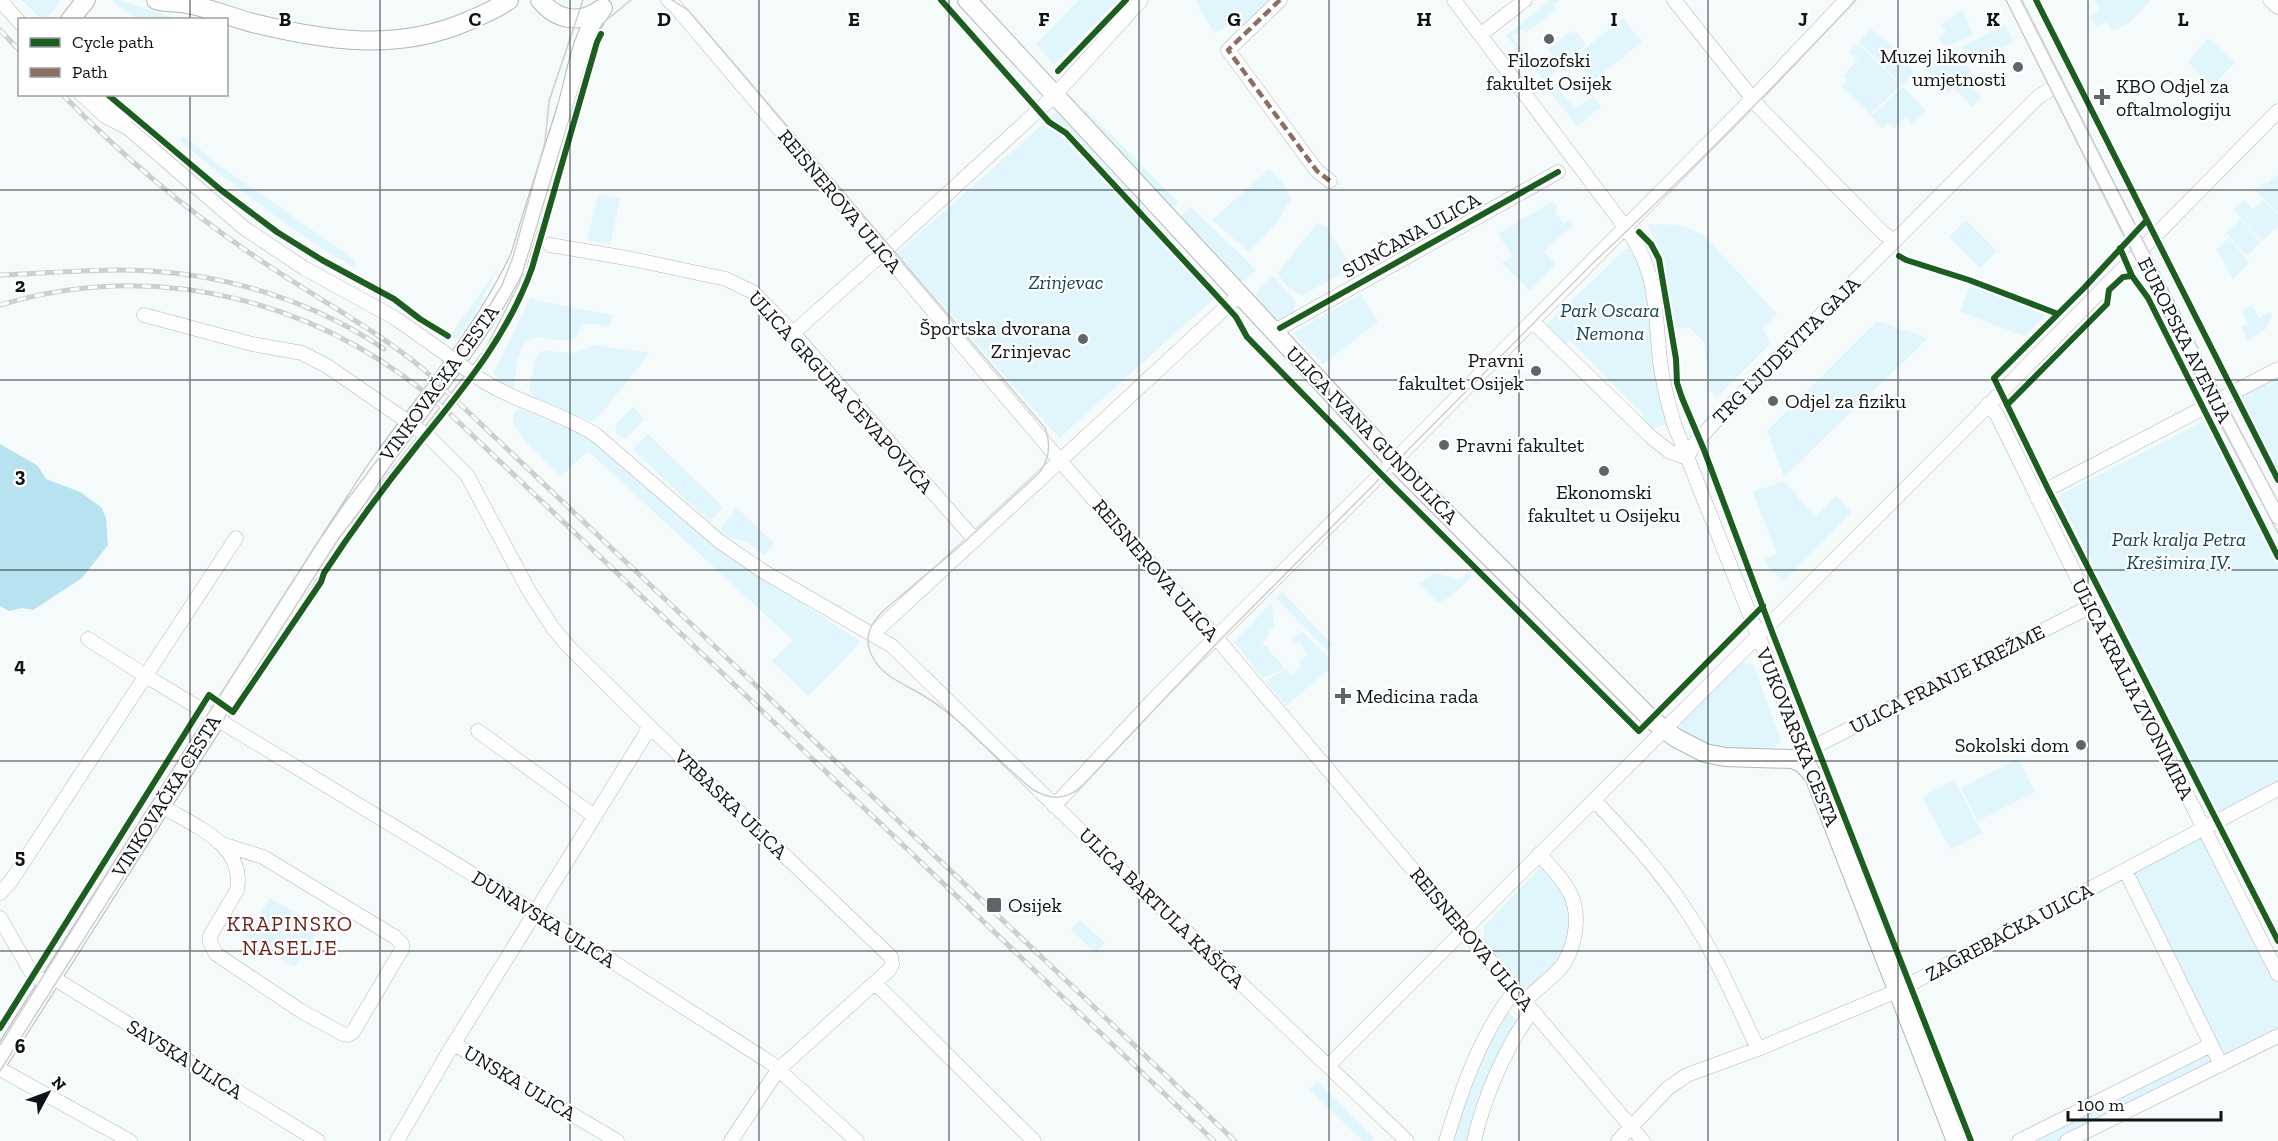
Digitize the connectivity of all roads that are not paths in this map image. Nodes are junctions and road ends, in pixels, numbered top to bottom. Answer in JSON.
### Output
{"nodes":[{"id":1,"x":0,"y":0,"type":"edge"},
{"id":2,"x":73,"y":0,"type":"edge"},
{"id":3,"x":86,"y":0,"type":"edge"},
{"id":4,"x":156,"y":0,"type":"edge"},
{"id":5,"x":511,"y":0,"type":"edge"},
{"id":6,"x":967,"y":0,"type":"edge"},
{"id":7,"x":1141,"y":0,"type":"edge"},
{"id":8,"x":1280,"y":0,"type":"edge"},
{"id":9,"x":1454,"y":0,"type":"edge"},
{"id":10,"x":1525,"y":0,"type":"edge"},
{"id":11,"x":1674,"y":0,"type":"edge"},
{"id":12,"x":1846,"y":0,"type":"edge"},
{"id":13,"x":2014,"y":0,"type":"edge"},
{"id":14,"x":2270,"y":0,"type":"edge"},
{"id":15,"x":183,"y":2,"type":"edge"},
{"id":16,"x":538,"y":2,"type":"edge"},
{"id":17,"x":669,"y":2,"type":"edge"},
{"id":18,"x":609,"y":3,"type":"edge"},
{"id":19,"x":2278,"y":7,"type":"edge"},
{"id":20,"x":561,"y":16,"type":"junction"},
{"id":21,"x":70,"y":18,"type":"edge"},
{"id":22,"x":72,"y":18,"type":"edge"},
{"id":23,"x":18,"y":21,"type":"edge"},
{"id":24,"x":1480,"y":36,"type":"junction"},
{"id":25,"x":579,"y":60,"type":"junction"},
{"id":26,"x":2057,"y":85,"type":"junction"},
{"id":27,"x":1055,"y":95,"type":"junction"},
{"id":28,"x":83,"y":96,"type":"edge"},
{"id":29,"x":99,"y":96,"type":"edge"},
{"id":30,"x":1752,"y":99,"type":"junction"},
{"id":31,"x":2278,"y":111,"type":"edge"},
{"id":32,"x":128,"y":128,"type":"junction"},
{"id":33,"x":1558,"y":171,"type":"dead end"},
{"id":34,"x":1330,"y":181,"type":"dead end"},
{"id":35,"x":1626,"y":227,"type":"junction"},
{"id":36,"x":1895,"y":241,"type":"junction"},
{"id":37,"x":550,"y":245,"type":"dead end"},
{"id":38,"x":2140,"y":250,"type":"junction"},
{"id":39,"x":884,"y":252,"type":"junction"},
{"id":40,"x":1239,"y":295,"type":"junction"},
{"id":41,"x":144,"y":315,"type":"dead end"},
{"id":42,"x":1532,"y":321,"type":"junction"},
{"id":43,"x":1280,"y":328,"type":"dead end"},
{"id":44,"x":793,"y":333,"type":"junction"},
{"id":45,"x":2278,"y":369,"type":"edge"},
{"id":46,"x":2216,"y":401,"type":"junction"},
{"id":47,"x":1988,"y":404,"type":"junction"},
{"id":48,"x":1687,"y":458,"type":"junction"},
{"id":49,"x":1060,"y":460,"type":"junction"},
{"id":50,"x":1395,"y":461,"type":"junction"},
{"id":51,"x":2037,"y":498,"type":"junction"},
{"id":52,"x":2278,"y":518,"type":"edge"},
{"id":53,"x":236,"y":538,"type":"dead end"},
{"id":54,"x":975,"y":540,"type":"junction"},
{"id":55,"x":2091,"y":606,"type":"junction"},
{"id":56,"x":873,"y":634,"type":"junction"},
{"id":57,"x":1758,"y":636,"type":"junction"},
{"id":58,"x":1216,"y":637,"type":"junction"},
{"id":59,"x":88,"y":639,"type":"dead end"},
{"id":60,"x":146,"y":676,"type":"junction"},
{"id":61,"x":215,"y":718,"type":"junction"},
{"id":62,"x":650,"y":727,"type":"junction"},
{"id":63,"x":1664,"y":730,"type":"junction"},
{"id":64,"x":478,"y":731,"type":"dead end"},
{"id":65,"x":1804,"y":752,"type":"junction"},
{"id":66,"x":1814,"y":776,"type":"junction"},
{"id":67,"x":2278,"y":789,"type":"edge"},
{"id":68,"x":1594,"y":800,"type":"junction"},
{"id":69,"x":160,"y":805,"type":"junction"},
{"id":70,"x":1054,"y":806,"type":"junction"},
{"id":71,"x":594,"y":816,"type":"junction"},
{"id":72,"x":2203,"y":828,"type":"junction"},
{"id":73,"x":222,"y":844,"type":"junction"},
{"id":74,"x":252,"y":852,"type":"junction"},
{"id":75,"x":1539,"y":854,"type":"junction"},
{"id":76,"x":237,"y":869,"type":"junction"},
{"id":77,"x":2125,"y":870,"type":"junction"},
{"id":78,"x":0,"y":893,"type":"edge"},
{"id":79,"x":535,"y":912,"type":"junction"},
{"id":80,"x":0,"y":918,"type":"edge"},
{"id":81,"x":1463,"y":929,"type":"junction"},
{"id":82,"x":2278,"y":974,"type":"edge"},
{"id":83,"x":50,"y":981,"type":"junction"},
{"id":84,"x":875,"y":983,"type":"junction"},
{"id":85,"x":1515,"y":990,"type":"junction"},
{"id":86,"x":1897,"y":992,"type":"junction"},
{"id":87,"x":1528,"y":1006,"type":"junction"},
{"id":88,"x":2278,"y":1036,"type":"edge"},
{"id":89,"x":454,"y":1044,"type":"junction"},
{"id":90,"x":2211,"y":1045,"type":"junction"},
{"id":91,"x":1758,"y":1049,"type":"junction"},
{"id":92,"x":0,"y":1059,"type":"edge"},
{"id":93,"x":2221,"y":1065,"type":"junction"},
{"id":94,"x":1328,"y":1066,"type":"junction"},
{"id":95,"x":0,"y":1069,"type":"edge"},
{"id":96,"x":778,"y":1070,"type":"junction"},
{"id":97,"x":1631,"y":1127,"type":"junction"},
{"id":98,"x":130,"y":1141,"type":"edge"},
{"id":99,"x":318,"y":1141,"type":"edge"},
{"id":100,"x":397,"y":1141,"type":"edge"},
{"id":101,"x":617,"y":1141,"type":"edge"},
{"id":102,"x":731,"y":1141,"type":"edge"},
{"id":103,"x":857,"y":1141,"type":"edge"},
{"id":104,"x":1034,"y":1141,"type":"edge"},
{"id":105,"x":1407,"y":1141,"type":"edge"},
{"id":106,"x":1446,"y":1141,"type":"edge"},
{"id":107,"x":1474,"y":1141,"type":"edge"},
{"id":108,"x":1618,"y":1141,"type":"edge"},
{"id":109,"x":1643,"y":1141,"type":"edge"},
{"id":110,"x":1956,"y":1141,"type":"edge"},
{"id":111,"x":2019,"y":1141,"type":"edge"},
{"id":112,"x":2067,"y":1141,"type":"edge"}],
"edges":[{"from":1,"to":23,"type":"street"},
{"from":2,"to":21,"type":"main road"},
{"from":3,"to":22,"type":"main road"},
{"from":4,"to":15,"type":"main road"},
{"from":5,"to":15,"type":"main road"},
{"from":6,"to":27,"type":"main road","name":"ULICA IVANA GUNDULIĆA"},
{"from":7,"to":27,"type":"street"},
{"from":8,"to":34,"type":"street"},
{"from":9,"to":24,"type":"street","name":"VUKOVARSKA CESTA"},
{"from":10,"to":24,"type":"street"},
{"from":11,"to":30,"type":"street"},
{"from":12,"to":30,"type":"street"},
{"from":13,"to":26,"type":"street","name":"EUROPSKA AVENIJA"},
{"from":14,"to":19,"type":"street"},
{"from":16,"to":20,"type":"main road"},
{"from":17,"to":39,"type":"street","name":"REISNEROVA ULICA"},
{"from":18,"to":20,"type":"main road"},
{"from":18,"to":25,"type":"main road","name":"VINKOVAČKA CESTA"},
{"from":20,"to":25,"type":"main road","name":"VINKOVAČKA CESTA"},
{"from":24,"to":35,"type":"street","name":"VUKOVARSKA CESTA"},
{"from":25,"to":61,"type":"main road","name":"VINKOVAČKA CESTA"},
{"from":26,"to":36,"type":"street","name":"TRG LJUDEVITA GAJA"},
{"from":26,"to":38,"type":"street","name":"EUROPSKA AVENIJA"},
{"from":27,"to":39,"type":"street"},
{"from":27,"to":40,"type":"main road","name":"ULICA IVANA GUNDULIĆA"},
{"from":28,"to":32,"type":"street"},
{"from":29,"to":32,"type":"street"},
{"from":30,"to":35,"type":"street"},
{"from":30,"to":36,"type":"street"},
{"from":31,"to":38,"type":"street"},
{"from":32,"to":56,"type":"street","name":"ULICA BARTULA KAŠIĆA","bridge":true},
{"from":33,"to":43,"type":"street","name":"SUNČANA ULICA"},
{"from":35,"to":42,"type":"street"},
{"from":35,"to":48,"type":"street","name":"VUKOVARSKA CESTA"},
{"from":36,"to":48,"type":"street","name":"TRG LJUDEVITA GAJA"},
{"from":37,"to":44,"type":"street","name":"ULICA GRGURA ČEVAPOVIĆA"},
{"from":38,"to":46,"type":"street","name":"EUROPSKA AVENIJA"},
{"from":38,"to":47,"type":"street"},
{"from":39,"to":44,"type":"street"},
{"from":39,"to":49,"type":"street","name":"REISNEROVA ULICA"},
{"from":40,"to":49,"type":"street"},
{"from":40,"to":50,"type":"main road","name":"ULICA IVANA GUNDULIĆA"},
{"from":41,"to":62,"type":"street","name":"VRBASKA ULICA","bridge":true},
{"from":42,"to":48,"type":"street"},
{"from":42,"to":50,"type":"street"},
{"from":44,"to":54,"type":"street","name":"ULICA GRGURA ČEVAPOVIĆA"},
{"from":45,"to":46,"type":"street"},
{"from":46,"to":51,"type":"street"},
{"from":46,"to":52,"type":"street","name":"EUROPSKA AVENIJA"},
{"from":47,"to":51,"type":"street","name":"ULICA KRALJA ZVONIMIRA"},
{"from":47,"to":57,"type":"street"},
{"from":48,"to":57,"type":"street","name":"VUKOVARSKA CESTA"},
{"from":49,"to":54,"type":"street"},
{"from":49,"to":58,"type":"street","name":"REISNEROVA ULICA"},
{"from":50,"to":58,"type":"street"},
{"from":50,"to":63,"type":"main road","name":"ULICA IVANA GUNDULIĆA"},
{"from":51,"to":55,"type":"street","name":"ULICA KRALJA ZVONIMIRA"},
{"from":53,"to":60,"type":"street"},
{"from":54,"to":56,"type":"street"},
{"from":55,"to":65,"type":"street","name":"ULICA FRANJE KREŽME"},
{"from":55,"to":72,"type":"street","name":"ULICA KRALJA ZVONIMIRA"},
{"from":56,"to":70,"type":"street","name":"ULICA BARTULA KAŠIĆA"},
{"from":57,"to":63,"type":"street"},
{"from":57,"to":65,"type":"street","name":"VUKOVARSKA CESTA"},
{"from":58,"to":70,"type":"street"},
{"from":58,"to":81,"type":"street","name":"REISNEROVA ULICA"},
{"from":59,"to":60,"type":"street","name":"DUNAVSKA ULICA"},
{"from":60,"to":61,"type":"street","name":"DUNAVSKA ULICA"},
{"from":60,"to":78,"type":"street"},
{"from":61,"to":69,"type":"main road","name":"VINKOVAČKA CESTA"},
{"from":61,"to":79,"type":"street","name":"DUNAVSKA ULICA"},
{"from":62,"to":71,"type":"street"},
{"from":62,"to":84,"type":"street","name":"VRBASKA ULICA"},
{"from":63,"to":66,"type":"main road","name":"ULICA IVANA GUNDULIĆA"},
{"from":63,"to":68,"type":"street"},
{"from":64,"to":71,"type":"street"},
{"from":65,"to":66,"type":"street","name":"VUKOVARSKA CESTA"},
{"from":66,"to":86,"type":"main road","name":"VUKOVARSKA CESTA"},
{"from":67,"to":72,"type":"street","name":"ZAGREBAČKA ULICA"},
{"from":68,"to":75,"type":"street"},
{"from":68,"to":91,"type":"street"},
{"from":69,"to":73,"type":"street"},
{"from":69,"to":83,"type":"main road","name":"VINKOVAČKA CESTA"},
{"from":70,"to":94,"type":"street","name":"ULICA BARTULA KAŠIĆA"},
{"from":71,"to":79,"type":"street"},
{"from":72,"to":77,"type":"street","name":"ZAGREBAČKA ULICA"},
{"from":72,"to":82,"type":"street","name":"ULICA KRALJA ZVONIMIRA"},
{"from":73,"to":74,"type":"street"},
{"from":73,"to":76,"type":"street"},
{"from":74,"to":76,"type":"street"},
{"from":74,"to":76,"type":"street"},
{"from":75,"to":81,"type":"street"},
{"from":75,"to":87,"type":"street"},
{"from":77,"to":86,"type":"street","name":"ZAGREBAČKA ULICA"},
{"from":77,"to":90,"type":"street"},
{"from":79,"to":89,"type":"street"},
{"from":79,"to":96,"type":"street","name":"DUNAVSKA ULICA"},
{"from":80,"to":83,"type":"street","name":"SAVSKA ULICA"},
{"from":81,"to":85,"type":"street","name":"REISNEROVA ULICA"},
{"from":81,"to":94,"type":"street"},
{"from":83,"to":92,"type":"main road","name":"VINKOVAČKA CESTA"},
{"from":83,"to":99,"type":"street","name":"SAVSKA ULICA"},
{"from":84,"to":96,"type":"street","name":"VRBASKA ULICA"},
{"from":84,"to":104,"type":"street"},
{"from":85,"to":87,"type":"street","name":"REISNEROVA ULICA"},
{"from":85,"to":106,"type":"street"},
{"from":86,"to":91,"type":"street","name":"ZAGREBAČKA ULICA"},
{"from":86,"to":110,"type":"main road","name":"VUKOVARSKA CESTA"},
{"from":87,"to":97,"type":"street","name":"REISNEROVA ULICA"},
{"from":87,"to":107,"type":"street"},
{"from":88,"to":93,"type":"street"},
{"from":89,"to":100,"type":"street"},
{"from":89,"to":101,"type":"street","name":"UNSKA ULICA"},
{"from":90,"to":93,"type":"street"},
{"from":90,"to":111,"type":"street"},
{"from":91,"to":97,"type":"street","name":"ZAGREBAČKA ULICA"},
{"from":93,"to":112,"type":"street"},
{"from":94,"to":105,"type":"street","name":"ULICA BARTULA KAŠIĆA"},
{"from":95,"to":98,"type":"street"},
{"from":96,"to":102,"type":"street","name":"VRBASKA ULICA"},
{"from":96,"to":103,"type":"street","name":"DUNAVSKA ULICA"},
{"from":97,"to":108,"type":"street","name":"ZAGREBAČKA ULICA"},
{"from":97,"to":109,"type":"street","name":"REISNEROVA ULICA"}]}
